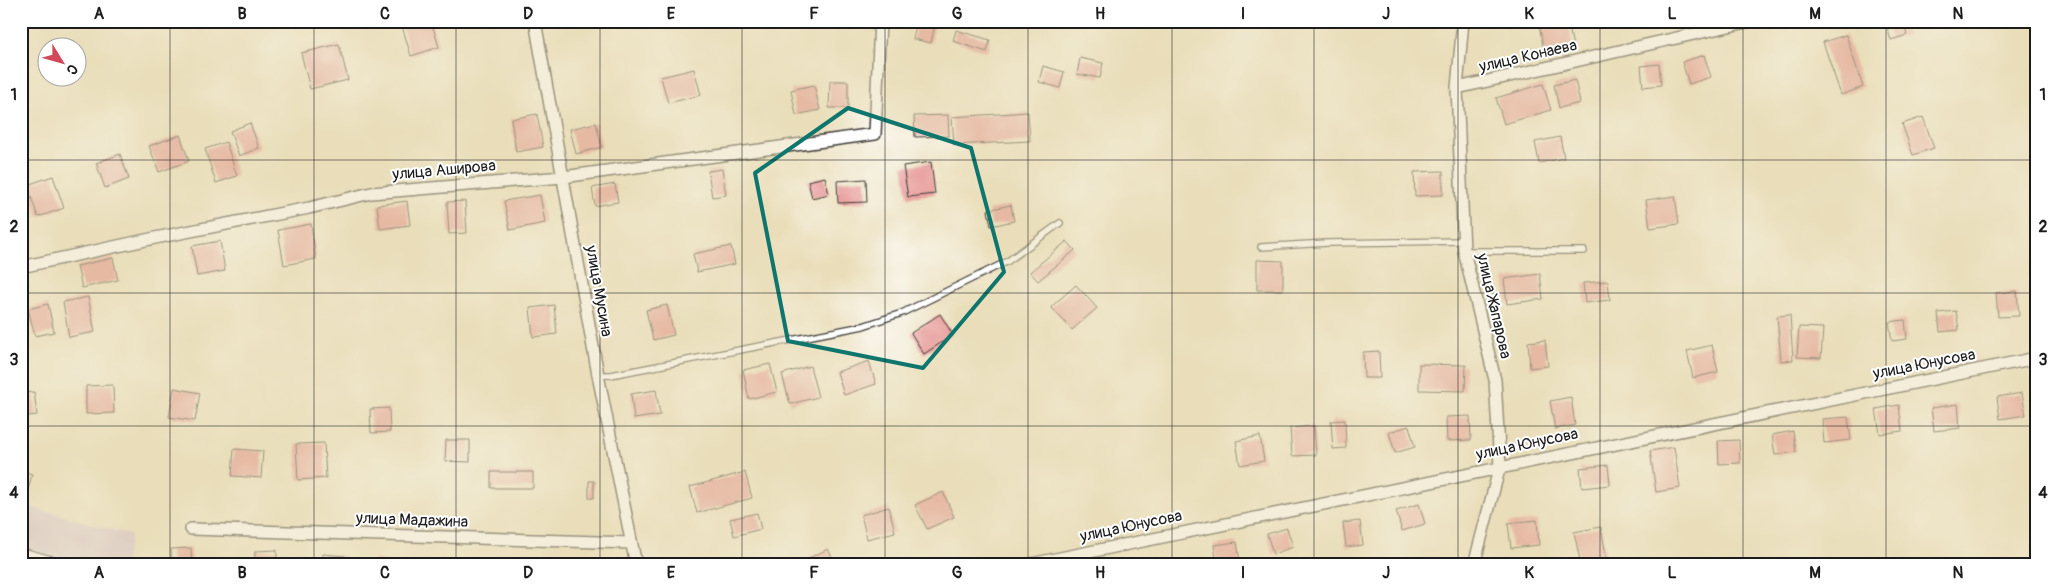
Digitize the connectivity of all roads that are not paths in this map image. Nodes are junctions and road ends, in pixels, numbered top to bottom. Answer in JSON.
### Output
{"nodes":[{"id":1,"x":536,"y":21,"type":"edge"},
{"id":2,"x":880,"y":21,"type":"edge"},
{"id":3,"x":1464,"y":21,"type":"edge"},
{"id":4,"x":1752,"y":21,"type":"edge"},
{"id":5,"x":1457,"y":88,"type":"junction"},
{"id":6,"x":563,"y":177,"type":"junction"},
{"id":7,"x":1060,"y":223,"type":"dead end"},
{"id":8,"x":1465,"y":246,"type":"junction"},
{"id":9,"x":1261,"y":247,"type":"dead end"},
{"id":10,"x":1584,"y":251,"type":"dead end"},
{"id":11,"x":21,"y":266,"type":"edge"},
{"id":12,"x":2036,"y":358,"type":"edge"},
{"id":13,"x":598,"y":375,"type":"junction"},
{"id":14,"x":1500,"y":466,"type":"junction"},
{"id":15,"x":192,"y":529,"type":"dead end"},
{"id":16,"x":631,"y":543,"type":"junction"},
{"id":17,"x":21,"y":551,"type":"edge"},
{"id":18,"x":74,"y":565,"type":"edge"},
{"id":19,"x":636,"y":565,"type":"edge"},
{"id":20,"x":1026,"y":565,"type":"edge"},
{"id":21,"x":1474,"y":565,"type":"edge"}],
"edges":[{"from":1,"to":6,"type":"street","name":"улица Мусина"},
{"from":2,"to":6,"type":"street","name":"улица Аширова"},
{"from":3,"to":5,"type":"street","name":"улица Жапарова"},
{"from":4,"to":5,"type":"street","name":"улица Конаева"},
{"from":5,"to":8,"type":"street","name":"улица Жапарова"},
{"from":6,"to":11,"type":"street","name":"улица Аширова"},
{"from":6,"to":13,"type":"street","name":"улица Мусина"},
{"from":7,"to":13,"type":"lane"},
{"from":8,"to":9,"type":"lane"},
{"from":8,"to":10,"type":"lane"},
{"from":8,"to":14,"type":"street","name":"улица Жапарова"},
{"from":12,"to":14,"type":"street","name":"улица Юнусова"},
{"from":13,"to":16,"type":"street","name":"улица Мусина"},
{"from":14,"to":20,"type":"street","name":"улица Юнусова"},
{"from":14,"to":21,"type":"street","name":"улица Жапарова"},
{"from":15,"to":16,"type":"street","name":"улица Мадажина"},
{"from":16,"to":19,"type":"street","name":"улица Мусина"},
{"from":17,"to":18,"type":"lane"}]}
